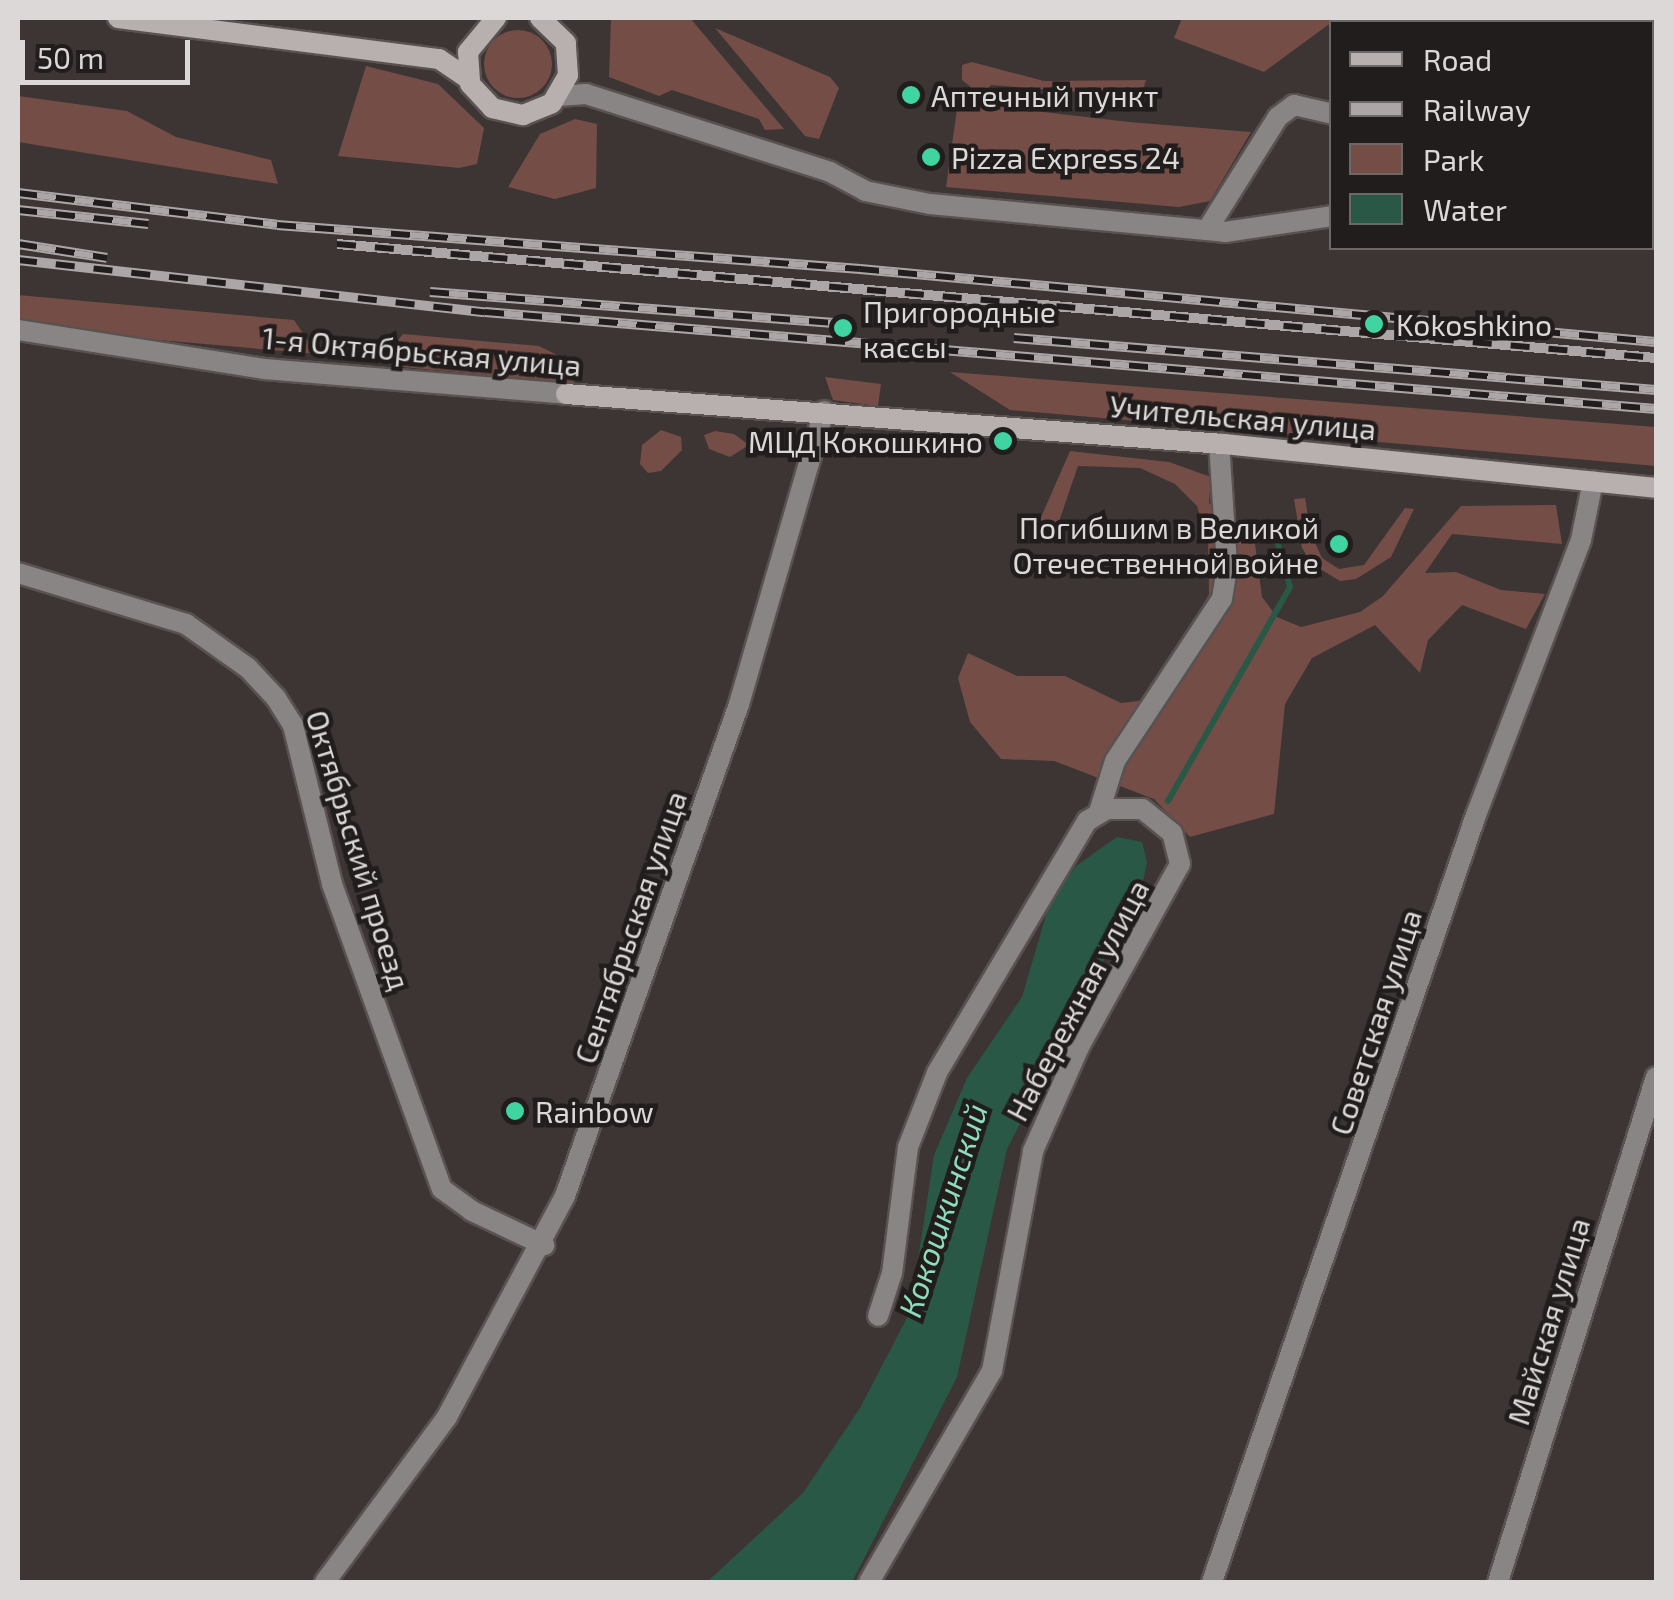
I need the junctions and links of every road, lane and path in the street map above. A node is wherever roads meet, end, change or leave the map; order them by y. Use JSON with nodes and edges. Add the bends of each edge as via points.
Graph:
{"nodes":[{"id":1,"x":118,"y":18,"type":"edge"},
{"id":2,"x":496,"y":18,"type":"edge"},
{"id":3,"x":542,"y":18,"type":"edge"},
{"id":4,"x":471,"y":43,"type":"junction"},
{"id":5,"x":439,"y":59,"type":"junction"},
{"id":6,"x":569,"y":70,"type":"junction"},
{"id":7,"x":469,"y":79,"type":"junction"},
{"id":8,"x":586,"y":94,"type":"junction"},
{"id":9,"x":558,"y":96,"type":"junction"},
{"id":10,"x":1329,"y":113,"type":"edge"},
{"id":11,"x":1329,"y":217,"type":"edge"},
{"id":12,"x":1207,"y":230,"type":"junction"},
{"id":13,"x":18,"y":330,"type":"edge"},
{"id":14,"x":824,"y":410,"type":"junction"},
{"id":15,"x":1219,"y":443,"type":"junction"},
{"id":16,"x":1593,"y":481,"type":"junction"},
{"id":17,"x":1656,"y":488,"type":"edge"},
{"id":18,"x":18,"y":573,"type":"edge"},
{"id":19,"x":1109,"y":810,"type":"junction"},
{"id":20,"x":1656,"y":1078,"type":"edge"},
{"id":21,"x":544,"y":1244,"type":"junction"},
{"id":22,"x":878,"y":1316,"type":"dead end"},
{"id":23,"x":325,"y":1582,"type":"edge"},
{"id":24,"x":869,"y":1582,"type":"edge"},
{"id":25,"x":1212,"y":1582,"type":"edge"},
{"id":26,"x":1498,"y":1582,"type":"edge"}],
"edges":[{"from":1,"to":5,"type":"street"},
{"from":2,"to":4,"type":"street"},
{"from":3,"to":6,"type":"street","via":[[566,43]]},
{"from":4,"to":5,"type":"street"},
{"from":4,"to":7,"type":"street"},
{"from":5,"to":7,"type":"street"},
{"from":6,"to":8,"type":"street"},
{"from":6,"to":9,"type":"street"},
{"from":7,"to":9,"type":"street","via":[[479,98],[506,114],[539,111]]},
{"from":8,"to":9,"type":"street"},
{"from":8,"to":12,"type":"street","via":[[830,172],[884,197]]},
{"from":10,"to":12,"type":"street","via":[[1294,105],[1278,118]]},
{"from":11,"to":12,"type":"street","via":[[1259,232]]},
{"from":13,"to":14,"type":"street","name":"1-я Октябрьская улица","via":[[265,369]]},
{"from":14,"to":15,"type":"street","name":"Учительская улица"},
{"from":14,"to":21,"type":"street","name":"Сентябрьская улица","via":[[739,704]]},
{"from":15,"to":16,"type":"street","name":"Учительская улица"},
{"from":15,"to":19,"type":"street","via":[[1227,566],[1222,599],[1115,762]]},
{"from":16,"to":17,"type":"street","name":"Учительская улица"},
{"from":16,"to":25,"type":"street","name":"Советская улица","via":[[1581,540],[1482,798]]},
{"from":18,"to":21,"type":"street","name":"Октябрьский проезд","via":[[168,616],[248,668],[276,698],[294,725],[332,884],[442,1188]]},
{"from":19,"to":22,"type":"street","via":[[1088,822],[932,1084],[904,1162],[892,1273]]},
{"from":19,"to":24,"type":"street","name":"Набережная улица","via":[[1142,809],[1162,822],[1180,864],[1041,1128],[1024,1177],[992,1371]]},
{"from":20,"to":26,"type":"street","name":"Майская улица"},
{"from":21,"to":23,"type":"street","name":"Сентябрьская улица","via":[[448,1418]]}]}
